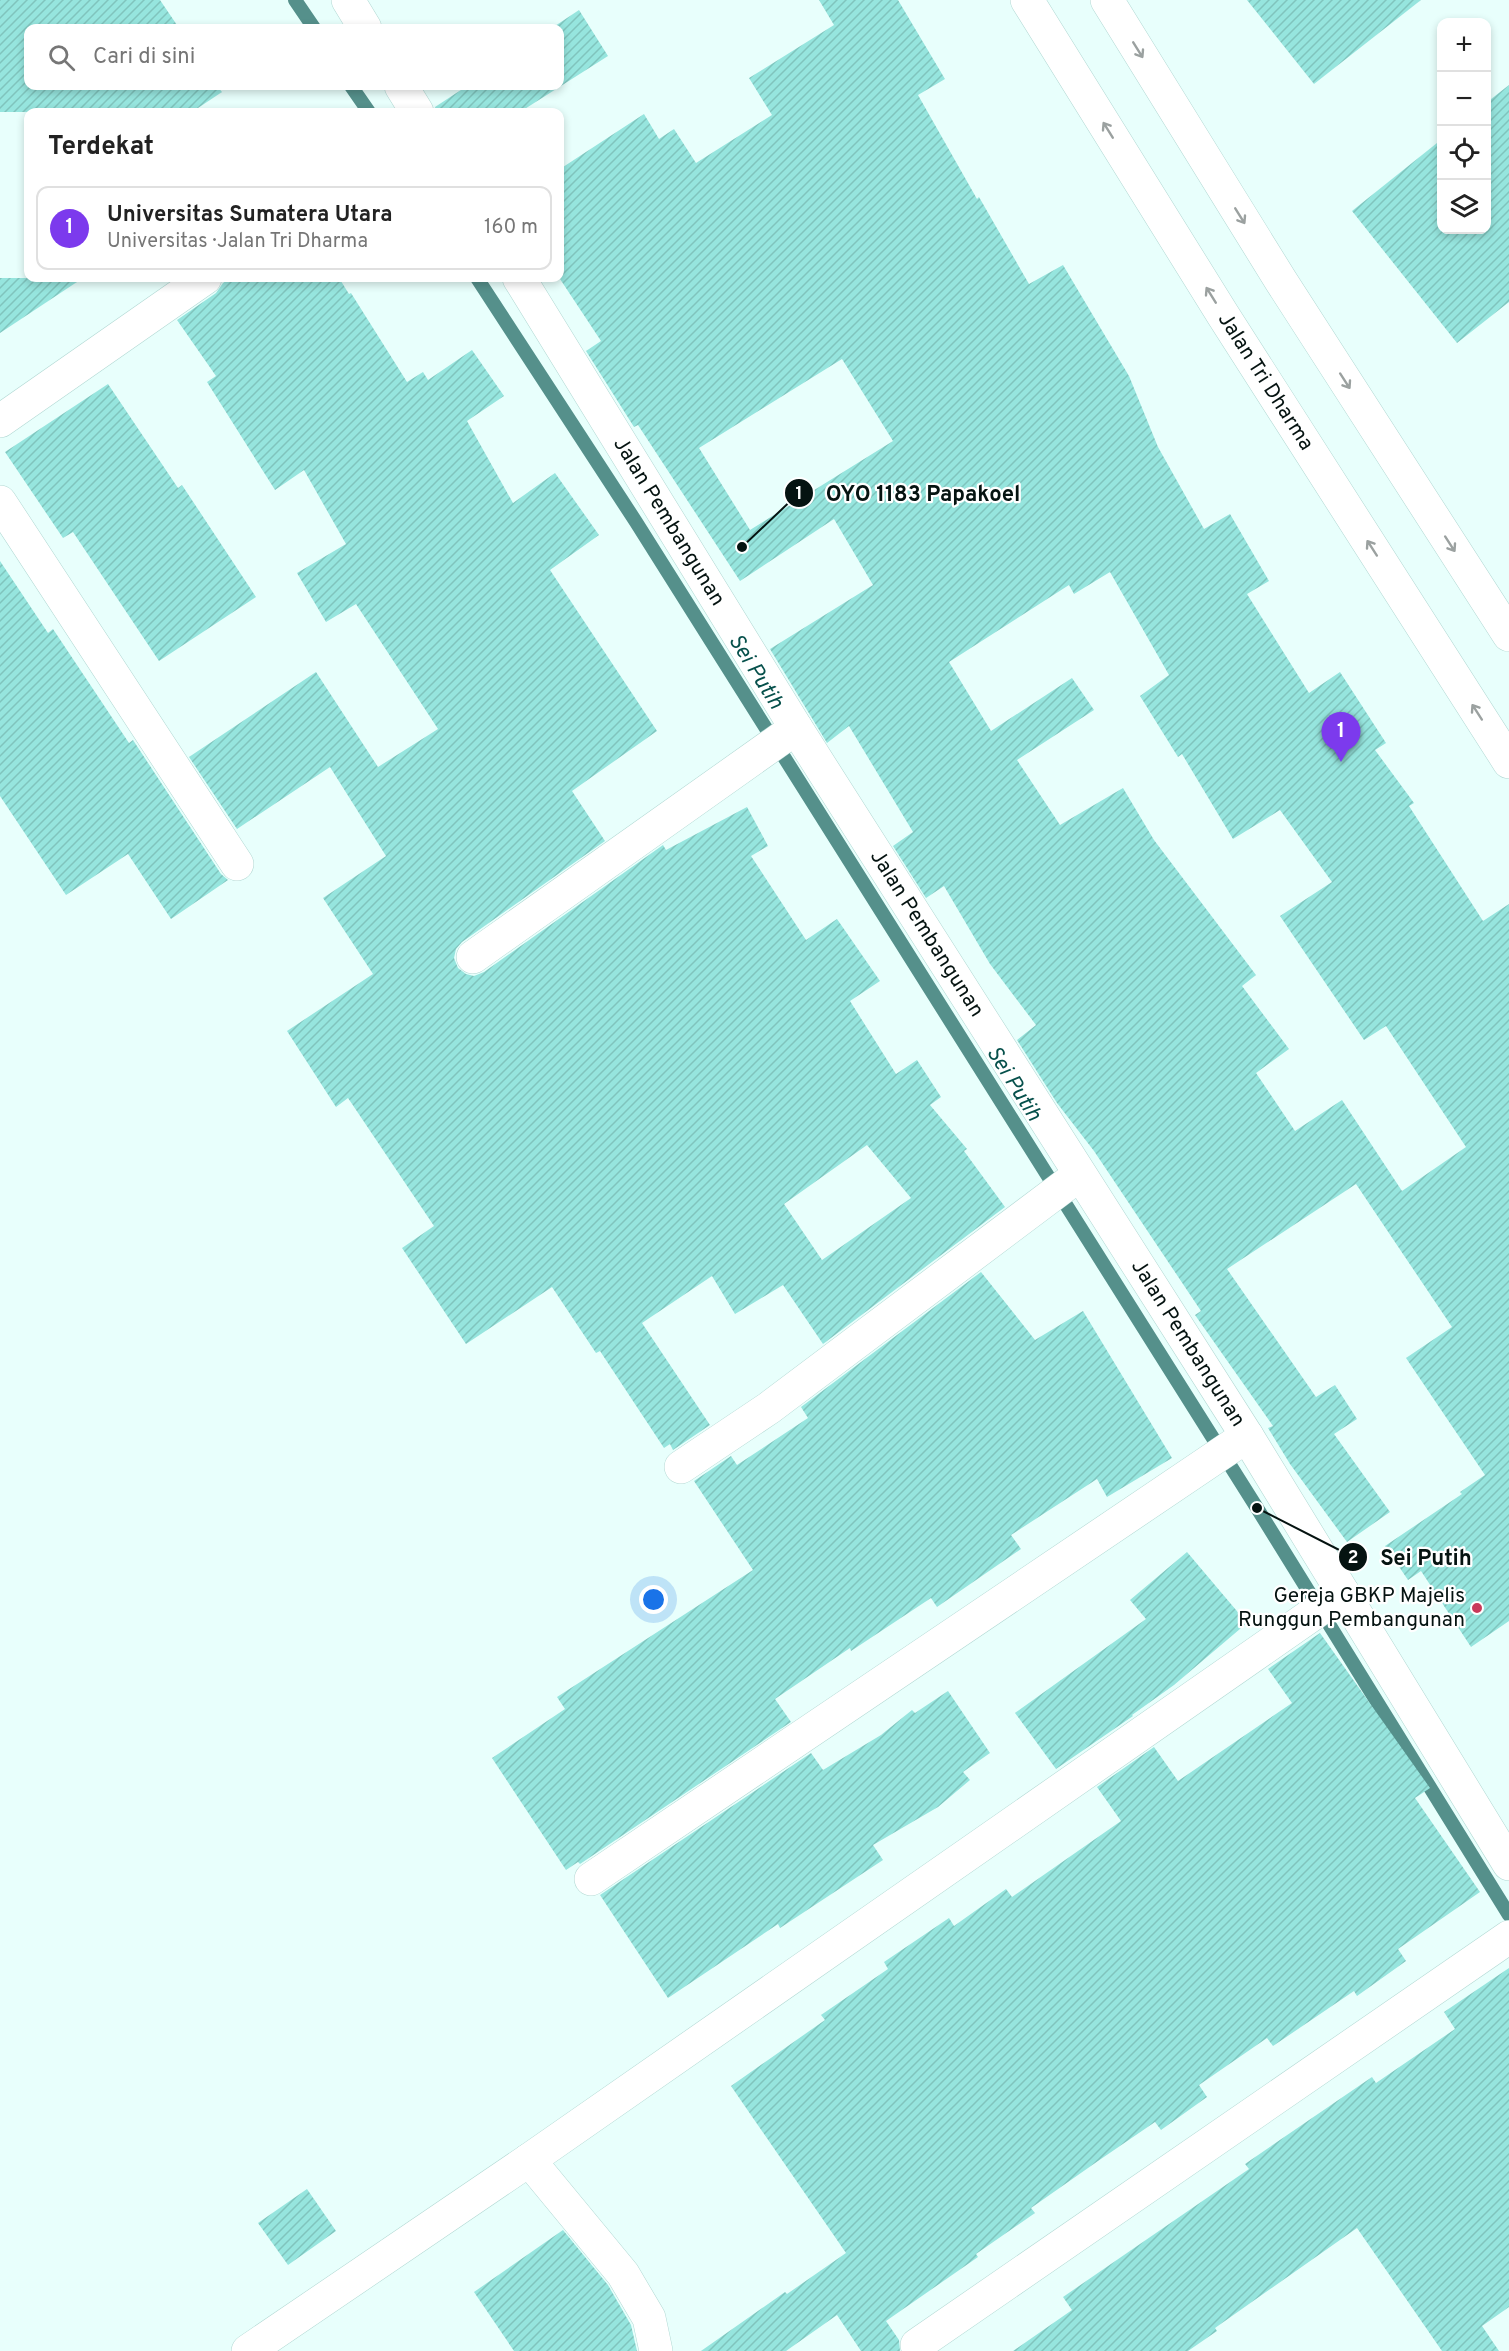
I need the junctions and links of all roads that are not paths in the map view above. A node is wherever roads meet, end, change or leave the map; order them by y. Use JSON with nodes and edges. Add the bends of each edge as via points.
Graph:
{"nodes":[{"id":1,"x":348,"y":0,"type":"edge"},
{"id":2,"x":1027,"y":0,"type":"edge"},
{"id":3,"x":1107,"y":0,"type":"edge"},
{"id":4,"x":363,"y":24,"type":"edge"},
{"id":5,"x":403,"y":90,"type":"edge"},
{"id":6,"x":414,"y":108,"type":"edge"},
{"id":7,"x":199,"y":282,"type":"edge"},
{"id":8,"x":521,"y":282,"type":"edge"},
{"id":9,"x":0,"y":421,"type":"edge"},
{"id":10,"x":0,"y":502,"type":"edge"},
{"id":11,"x":1509,"y":635,"type":"edge"},
{"id":12,"x":784,"y":737,"type":"junction"},
{"id":13,"x":1509,"y":762,"type":"edge"},
{"id":14,"x":237,"y":864,"type":"dead end"},
{"id":15,"x":473,"y":957,"type":"dead end"},
{"id":16,"x":1068,"y":1184,"type":"junction"},
{"id":17,"x":1233,"y":1445,"type":"junction"},
{"id":18,"x":681,"y":1467,"type":"dead end"},
{"id":19,"x":1336,"y":1597,"type":"junction"},
{"id":20,"x":1509,"y":1864,"type":"edge"},
{"id":21,"x":591,"y":1879,"type":"dead end"},
{"id":22,"x":1509,"y":1937,"type":"edge"},
{"id":23,"x":529,"y":2160,"type":"junction"},
{"id":24,"x":916,"y":2345,"type":"dead end"},
{"id":25,"x":248,"y":2351,"type":"edge"},
{"id":26,"x":656,"y":2351,"type":"edge"}],
"edges":[{"from":1,"to":4,"type":"street"},
{"from":13,"to":2,"type":"street","name":"Jalan Tri Dharma","one_way":true,"via":[[1229,325]]},
{"from":3,"to":11,"type":"street","one_way":true,"via":[[1281,281]]},
{"from":5,"to":6,"type":"street"},
{"from":7,"to":9,"type":"street"},
{"from":8,"to":12,"type":"street","name":"Jalan Pembangunan"},
{"from":10,"to":14,"type":"street"},
{"from":12,"to":15,"type":"street"},
{"from":12,"to":16,"type":"street","name":"Jalan Pembangunan"},
{"from":16,"to":17,"type":"street","name":"Jalan Pembangunan"},
{"from":16,"to":18,"type":"street","via":[[769,1408]]},
{"from":17,"to":19,"type":"street","name":"Jalan Pembangunan"},
{"from":17,"to":21,"type":"street"},
{"from":19,"to":20,"type":"street","name":"Jalan Pembangunan"},
{"from":19,"to":23,"type":"street"},
{"from":22,"to":24,"type":"street"},
{"from":23,"to":25,"type":"street"},
{"from":23,"to":26,"type":"street","via":[[623,2274],[649,2318]]}]}
